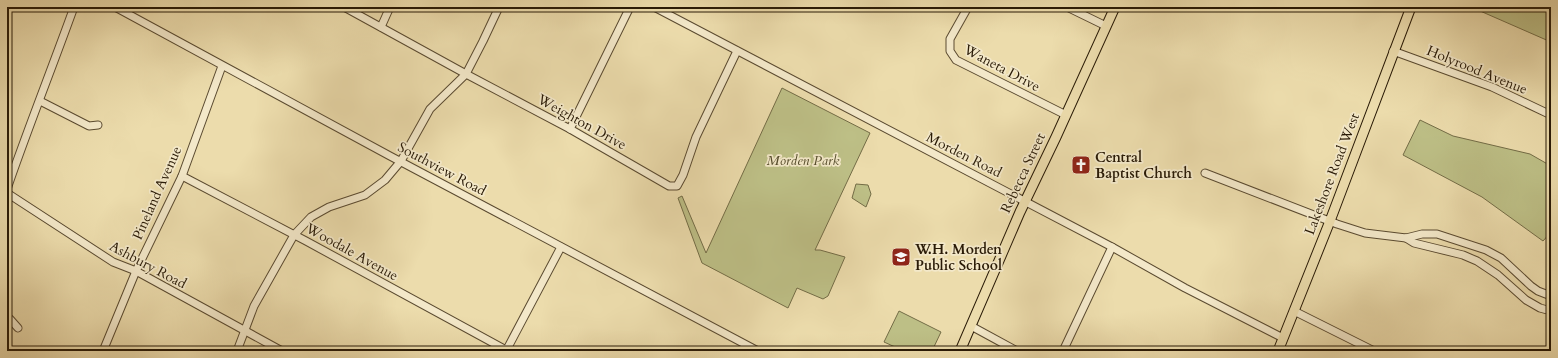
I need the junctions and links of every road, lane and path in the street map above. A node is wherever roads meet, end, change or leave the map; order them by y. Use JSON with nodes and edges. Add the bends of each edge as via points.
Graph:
{"nodes":[{"id":1,"x":74,"y":7,"type":"edge"},
{"id":2,"x":115,"y":7,"type":"edge"},
{"id":3,"x":344,"y":7,"type":"edge"},
{"id":4,"x":390,"y":7,"type":"edge"},
{"id":5,"x":499,"y":7,"type":"edge"},
{"id":6,"x":630,"y":7,"type":"edge"},
{"id":7,"x":654,"y":7,"type":"edge"},
{"id":8,"x":968,"y":7,"type":"edge"},
{"id":9,"x":1068,"y":7,"type":"edge"},
{"id":10,"x":1115,"y":7,"type":"edge"},
{"id":11,"x":1411,"y":7,"type":"edge"},
{"id":12,"x":1106,"y":26,"type":"junction"},
{"id":13,"x":381,"y":27,"type":"junction"},
{"id":14,"x":737,"y":51,"type":"junction"},
{"id":15,"x":1393,"y":51,"type":"junction"},
{"id":16,"x":222,"y":66,"type":"junction"},
{"id":17,"x":466,"y":74,"type":"junction"},
{"id":18,"x":40,"y":102,"type":"junction"},
{"id":19,"x":1551,"y":115,"type":"edge"},
{"id":20,"x":1066,"y":116,"type":"junction"},
{"id":21,"x":98,"y":126,"type":"dead end"},
{"id":22,"x":570,"y":129,"type":"junction"},
{"id":23,"x":400,"y":161,"type":"junction"},
{"id":24,"x":1205,"y":173,"type":"dead end"},
{"id":25,"x":182,"y":176,"type":"junction"},
{"id":26,"x":7,"y":189,"type":"edge"},
{"id":27,"x":7,"y":193,"type":"edge"},
{"id":28,"x":1025,"y":202,"type":"junction"},
{"id":29,"x":1330,"y":221,"type":"junction"},
{"id":30,"x":294,"y":235,"type":"junction"},
{"id":31,"x":1406,"y":238,"type":"junction"},
{"id":32,"x":1467,"y":243,"type":"junction"},
{"id":33,"x":561,"y":247,"type":"junction"},
{"id":34,"x":1112,"y":247,"type":"junction"},
{"id":35,"x":1463,"y":255,"type":"junction"},
{"id":36,"x":136,"y":271,"type":"junction"},
{"id":37,"x":1517,"y":274,"type":"junction"},
{"id":38,"x":1508,"y":283,"type":"junction"},
{"id":39,"x":1551,"y":296,"type":"edge"},
{"id":40,"x":1294,"y":311,"type":"junction"},
{"id":41,"x":1551,"y":311,"type":"edge"},
{"id":42,"x":7,"y":318,"type":"edge"},
{"id":43,"x":971,"y":326,"type":"junction"},
{"id":44,"x":18,"y":328,"type":"dead end"},
{"id":45,"x":245,"y":330,"type":"junction"},
{"id":46,"x":1283,"y":338,"type":"junction"},
{"id":47,"x":103,"y":351,"type":"edge"},
{"id":48,"x":237,"y":351,"type":"edge"},
{"id":49,"x":282,"y":351,"type":"edge"},
{"id":50,"x":507,"y":351,"type":"edge"},
{"id":51,"x":758,"y":351,"type":"edge"},
{"id":52,"x":960,"y":351,"type":"edge"},
{"id":53,"x":1017,"y":351,"type":"edge"},
{"id":54,"x":1063,"y":351,"type":"edge"},
{"id":55,"x":1278,"y":351,"type":"edge"},
{"id":56,"x":1374,"y":351,"type":"edge"}],
"edges":[{"from":1,"to":18,"type":"street"},
{"from":2,"to":16,"type":"street","name":"Southview Road"},
{"from":3,"to":13,"type":"street","name":"Weighton Drive"},
{"from":4,"to":13,"type":"street"},
{"from":5,"to":17,"type":"street"},
{"from":6,"to":22,"type":"street"},
{"from":7,"to":14,"type":"street","name":"Morden Road"},
{"from":8,"to":20,"type":"street","name":"Waneta Drive","via":[[950,39],[950,51],[956,60]]},
{"from":9,"to":12,"type":"street"},
{"from":10,"to":12,"type":"main road","name":"Rebecca Street"},
{"from":11,"to":15,"type":"main road","name":"Lakeshore Road West"},
{"from":12,"to":20,"type":"main road","name":"Rebecca Street"},
{"from":13,"to":17,"type":"street","name":"Weighton Drive"},
{"from":14,"to":22,"type":"street","name":"Weighton Drive","via":[[696,137],[677,186],[668,186]]},
{"from":14,"to":28,"type":"street","name":"Morden Road"},
{"from":15,"to":19,"type":"street","name":"Holyrood Avenue","via":[[1492,87]]},
{"from":15,"to":29,"type":"main road","name":"Lakeshore Road West"},
{"from":16,"to":23,"type":"street","name":"Southview Road"},
{"from":16,"to":25,"type":"street","name":"Pineland Avenue"},
{"from":17,"to":22,"type":"street","name":"Weighton Drive"},
{"from":17,"to":23,"type":"street","via":[[430,109]]},
{"from":18,"to":21,"type":"street","via":[[89,126]]},
{"from":18,"to":26,"type":"street"},
{"from":20,"to":28,"type":"main road","name":"Rebecca Street"},
{"from":23,"to":30,"type":"street","via":[[385,180],[365,195],[329,207],[311,217]]},
{"from":23,"to":33,"type":"street","name":"Southview Road"},
{"from":24,"to":29,"type":"street"},
{"from":25,"to":30,"type":"street","name":"Woodale Avenue"},
{"from":25,"to":36,"type":"street","name":"Pineland Avenue"},
{"from":27,"to":36,"type":"street","name":"Ashbury Road","via":[[113,262]]},
{"from":28,"to":34,"type":"street","name":"Morden Road"},
{"from":28,"to":43,"type":"main road","name":"Rebecca Street"},
{"from":29,"to":31,"type":"street","via":[[1365,233]]},
{"from":29,"to":40,"type":"main road","name":"Lakeshore Road West"},
{"from":30,"to":45,"type":"street","via":[[254,306]]},
{"from":30,"to":50,"type":"street","name":"Woodale Avenue"},
{"from":31,"to":32,"type":"street","via":[[1437,234]]},
{"from":31,"to":35,"type":"street","via":[[1414,244]]},
{"from":32,"to":35,"type":"street"},
{"from":32,"to":37,"type":"street","via":[[1501,258]]},
{"from":33,"to":50,"type":"street"},
{"from":33,"to":51,"type":"street","name":"Southview Road"},
{"from":34,"to":46,"type":"street","name":"Morden Road"},
{"from":34,"to":54,"type":"street"},
{"from":35,"to":38,"type":"street","via":[[1489,268]]},
{"from":36,"to":45,"type":"street","name":"Ashbury Road"},
{"from":36,"to":47,"type":"street","name":"Pineland Avenue"},
{"from":37,"to":38,"type":"street"},
{"from":37,"to":39,"type":"street","via":[[1538,291]]},
{"from":38,"to":41,"type":"street","via":[[1526,300]]},
{"from":40,"to":46,"type":"main road","name":"Lakeshore Road West"},
{"from":40,"to":56,"type":"street"},
{"from":42,"to":44,"type":"street"},
{"from":43,"to":52,"type":"main road","name":"Rebecca Street"},
{"from":43,"to":53,"type":"street"},
{"from":45,"to":48,"type":"street"},
{"from":45,"to":49,"type":"street","name":"Ashbury Road"},
{"from":46,"to":55,"type":"main road","name":"Lakeshore Road West"}]}
